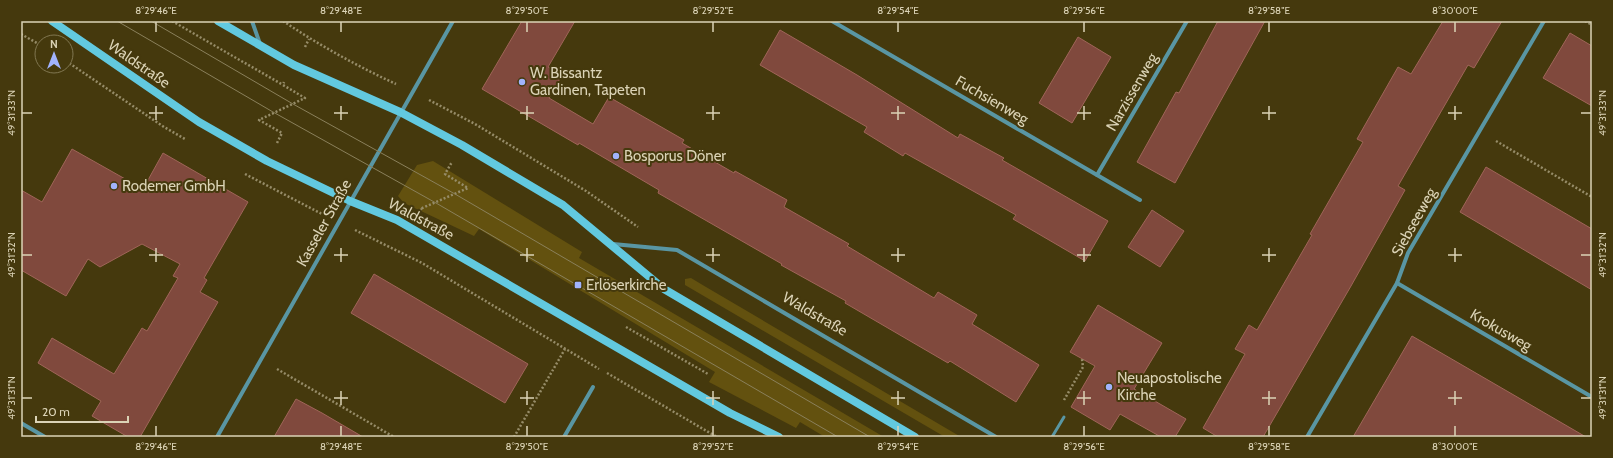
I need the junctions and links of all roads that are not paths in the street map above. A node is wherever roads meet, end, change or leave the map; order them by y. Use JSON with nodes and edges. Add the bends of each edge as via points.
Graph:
{"nodes":[{"id":1,"x":52,"y":21,"type":"edge"},
{"id":2,"x":218,"y":21,"type":"edge"},
{"id":3,"x":252,"y":21,"type":"edge"},
{"id":4,"x":453,"y":21,"type":"edge"},
{"id":5,"x":1187,"y":21,"type":"edge"},
{"id":6,"x":1544,"y":21,"type":"edge"},
{"id":7,"x":834,"y":22,"type":"edge"},
{"id":8,"x":261,"y":46,"type":"junction"},
{"id":9,"x":400,"y":112,"type":"junction"},
{"id":10,"x":1097,"y":175,"type":"junction"},
{"id":11,"x":350,"y":200,"type":"junction"},
{"id":12,"x":1140,"y":200,"type":"dead end"},
{"id":13,"x":610,"y":244,"type":"junction"},
{"id":14,"x":1397,"y":283,"type":"junction"},
{"id":15,"x":593,"y":387,"type":"dead end"},
{"id":16,"x":1592,"y":397,"type":"edge"},
{"id":17,"x":1064,"y":417,"type":"road end"},
{"id":18,"x":21,"y":423,"type":"edge"},
{"id":19,"x":45,"y":437,"type":"edge"},
{"id":20,"x":217,"y":437,"type":"edge"},
{"id":21,"x":564,"y":437,"type":"edge"},
{"id":22,"x":779,"y":437,"type":"edge"},
{"id":23,"x":915,"y":437,"type":"edge"},
{"id":24,"x":996,"y":437,"type":"edge"},
{"id":25,"x":1052,"y":437,"type":"edge"},
{"id":26,"x":1308,"y":437,"type":"edge"}],
"edges":[{"from":1,"to":11,"type":"main road","name":"Waldstraße","via":[[199,122],[267,161]]},
{"from":2,"to":8,"type":"main road"},
{"from":3,"to":8,"type":"street"},
{"from":4,"to":9,"type":"street","name":"Kasseler Straße"},
{"from":5,"to":10,"type":"street","name":"Narzissenweg"},
{"from":6,"to":14,"type":"street","name":"Siebseeweg","via":[[1408,253]]},
{"from":7,"to":10,"type":"street","name":"Fuchsienweg"},
{"from":8,"to":9,"type":"main road","via":[[294,65]]},
{"from":9,"to":11,"type":"street","name":"Kasseler Straße"},
{"from":9,"to":13,"type":"main road","via":[[462,145],[563,205]]},
{"from":10,"to":12,"type":"street","name":"Fuchsienweg"},
{"from":11,"to":20,"type":"street","name":"Kasseler Straße"},
{"from":11,"to":22,"type":"main road","name":"Waldstraße","via":[[397,220],[730,413]]},
{"from":13,"to":23,"type":"main road","via":[[664,289]]},
{"from":13,"to":24,"type":"street","name":"Waldstraße","via":[[677,250]]},
{"from":14,"to":16,"type":"street","name":"Krokusweg"},
{"from":14,"to":26,"type":"street","name":"Siebseeweg"},
{"from":15,"to":21,"type":"street"},
{"from":17,"to":25,"type":"lane"},
{"from":18,"to":19,"type":"street"}]}
